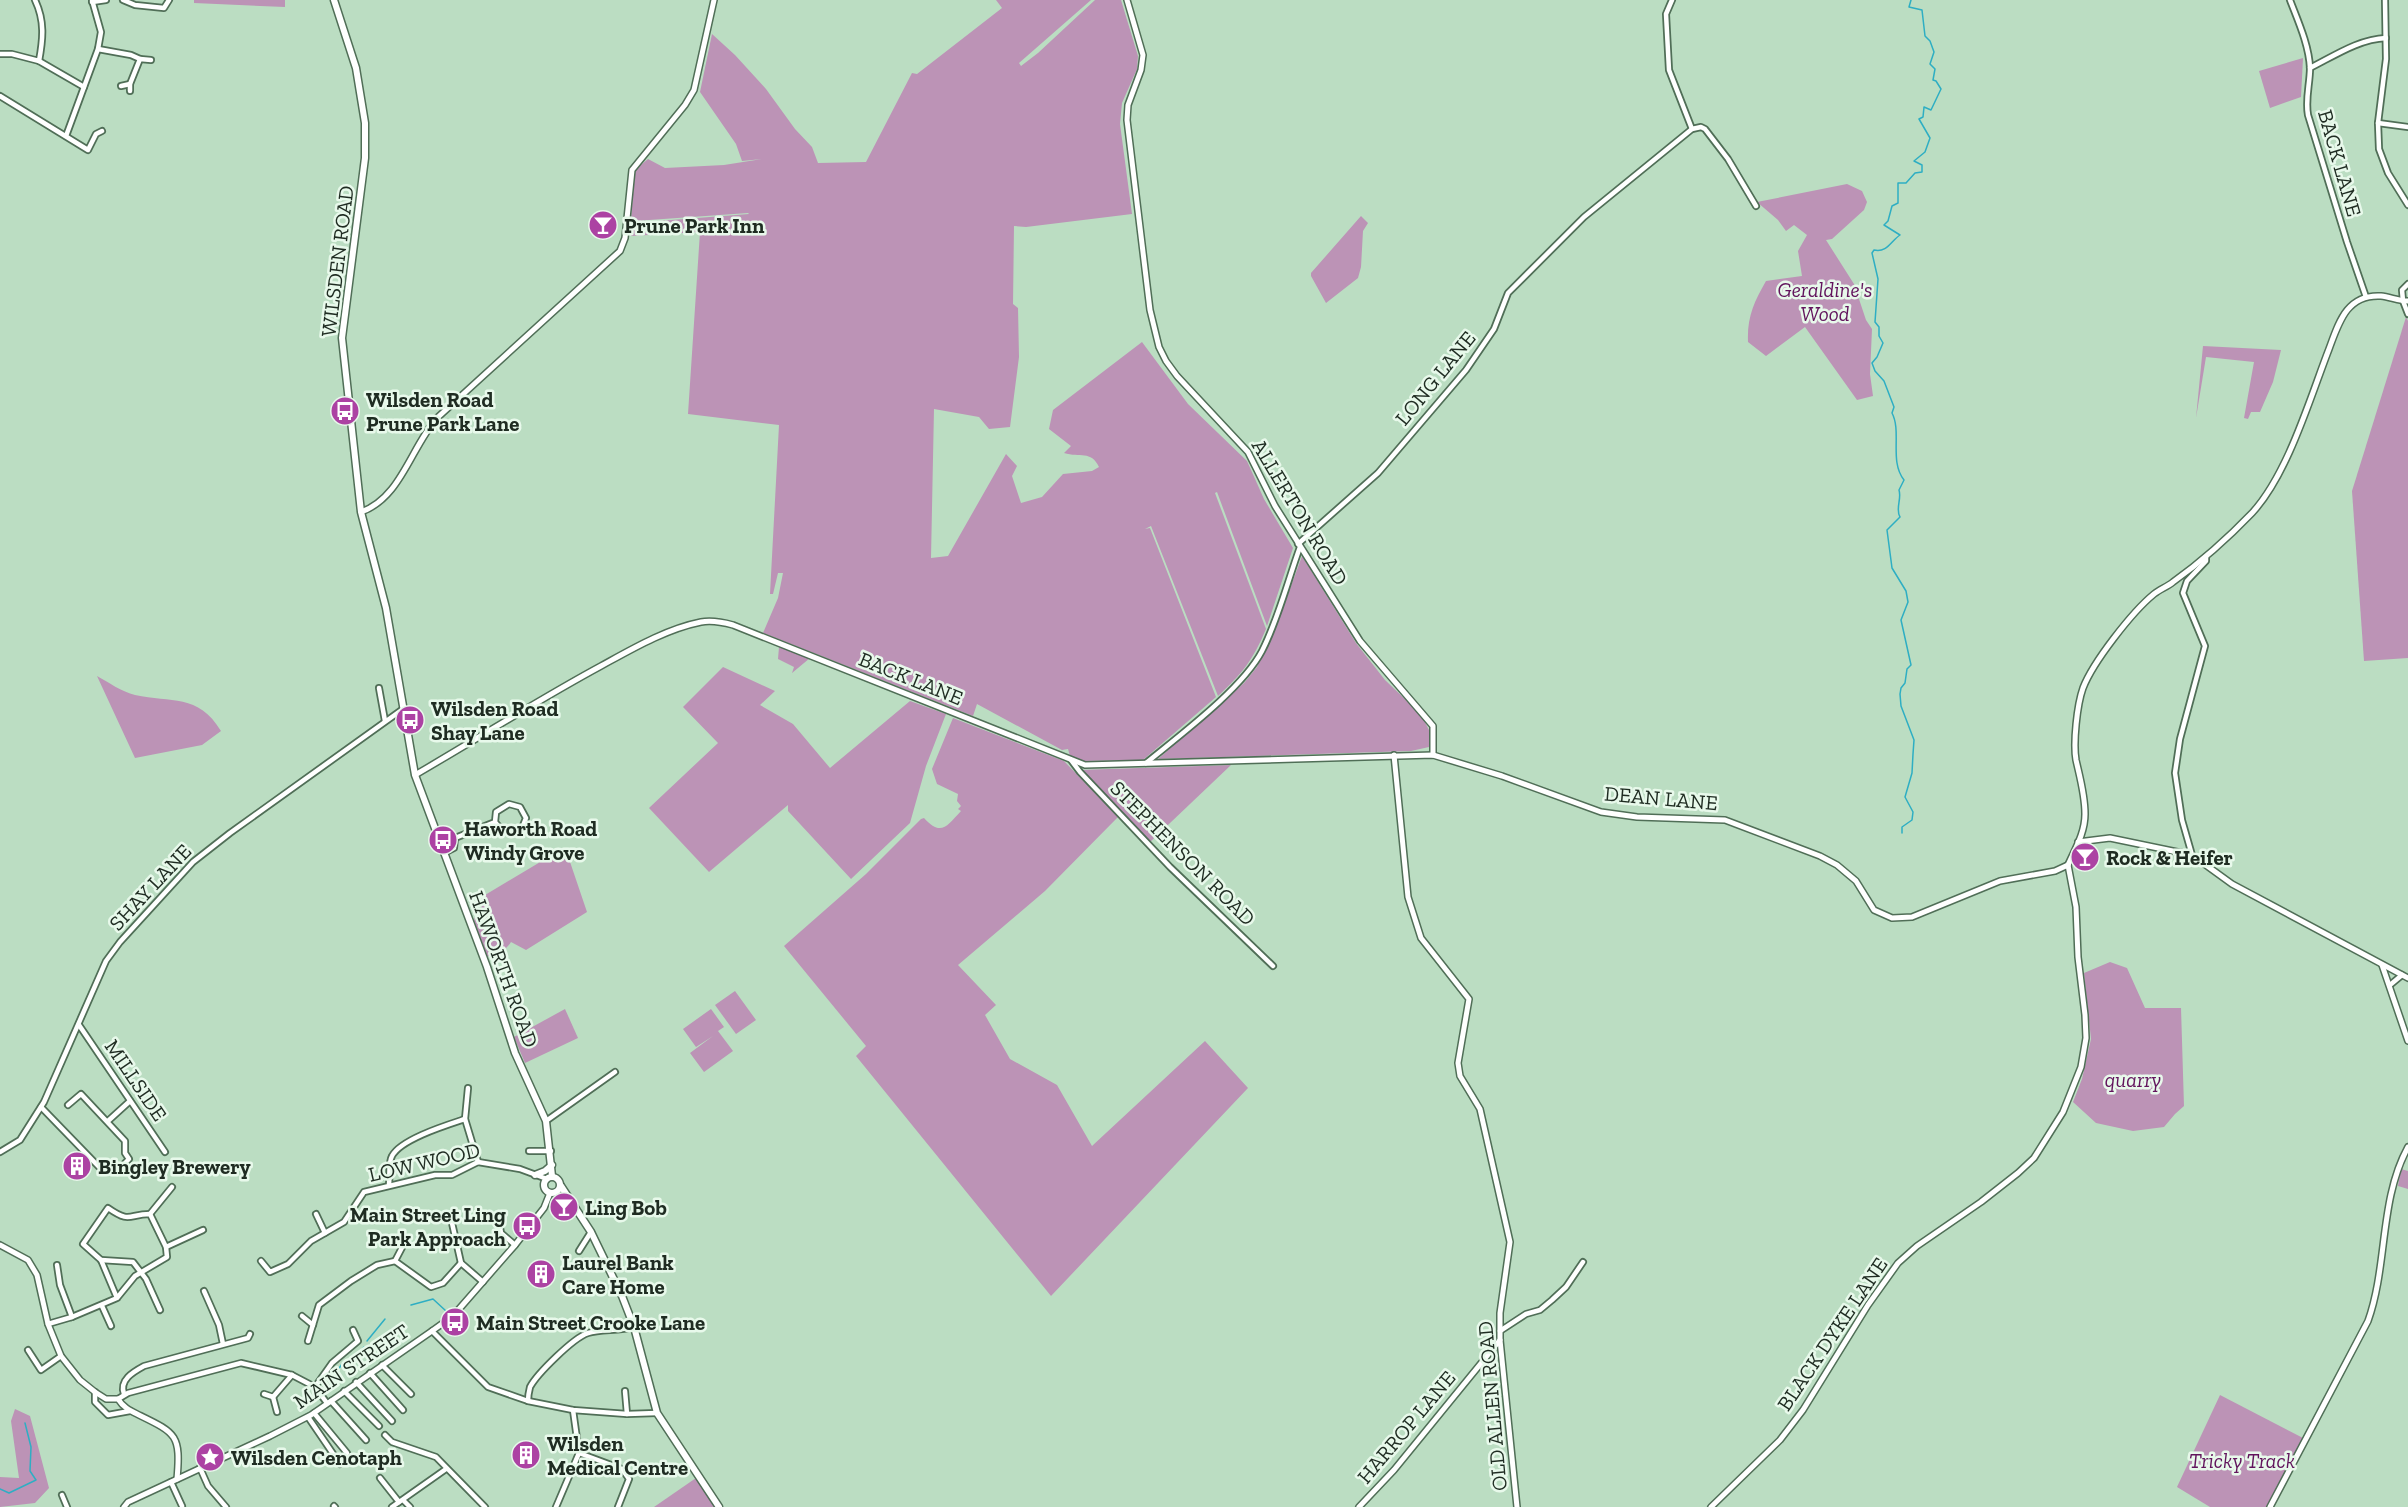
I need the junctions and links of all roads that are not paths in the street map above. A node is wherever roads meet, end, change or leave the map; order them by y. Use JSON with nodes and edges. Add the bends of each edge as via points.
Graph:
{"nodes":[{"id":1,"x":35,"y":0,"type":"edge"},
{"id":2,"x":106,"y":0,"type":"edge"},
{"id":3,"x":123,"y":0,"type":"edge"},
{"id":4,"x":169,"y":0,"type":"edge"},
{"id":5,"x":334,"y":0,"type":"edge"},
{"id":6,"x":714,"y":0,"type":"edge"},
{"id":7,"x":1127,"y":0,"type":"edge"},
{"id":8,"x":1672,"y":0,"type":"edge"},
{"id":9,"x":2290,"y":0,"type":"edge"},
{"id":10,"x":2385,"y":0,"type":"edge"},
{"id":11,"x":92,"y":1,"type":"edge"},
{"id":12,"x":164,"y":9,"type":"junction"},
{"id":13,"x":167,"y":14,"type":"dead end"},
{"id":14,"x":2386,"y":38,"type":"junction"},
{"id":15,"x":98,"y":49,"type":"junction"},
{"id":16,"x":0,"y":54,"type":"edge"},
{"id":17,"x":140,"y":59,"type":"junction"},
{"id":18,"x":150,"y":60,"type":"dead end"},
{"id":19,"x":39,"y":61,"type":"junction"},
{"id":20,"x":2310,"y":68,"type":"junction"},
{"id":21,"x":130,"y":84,"type":"junction"},
{"id":22,"x":121,"y":86,"type":"dead end"},
{"id":23,"x":84,"y":87,"type":"junction"},
{"id":24,"x":130,"y":91,"type":"dead end"},
{"id":25,"x":0,"y":96,"type":"edge"},
{"id":26,"x":2379,"y":123,"type":"junction"},
{"id":27,"x":2408,"y":127,"type":"edge"},
{"id":28,"x":1692,"y":129,"type":"junction"},
{"id":29,"x":102,"y":131,"type":"dead end"},
{"id":30,"x":66,"y":136,"type":"junction"},
{"id":31,"x":2408,"y":205,"type":"edge"},
{"id":32,"x":1755,"y":206,"type":"dead end"},
{"id":33,"x":2408,"y":284,"type":"edge"},
{"id":34,"x":2366,"y":297,"type":"junction"},
{"id":35,"x":2405,"y":301,"type":"edge"},
{"id":36,"x":2408,"y":314,"type":"edge"},
{"id":37,"x":362,"y":512,"type":"junction"},
{"id":38,"x":1299,"y":545,"type":"junction"},
{"id":39,"x":2206,"y":557,"type":"junction"},
{"id":40,"x":379,"y":688,"type":"dead end"},
{"id":41,"x":403,"y":709,"type":"junction"},
{"id":42,"x":385,"y":721,"type":"junction"},
{"id":43,"x":1394,"y":755,"type":"junction"},
{"id":44,"x":1433,"y":755,"type":"junction"},
{"id":45,"x":1071,"y":760,"type":"junction"},
{"id":46,"x":1146,"y":763,"type":"junction"},
{"id":47,"x":415,"y":775,"type":"junction"},
{"id":48,"x":495,"y":822,"type":"junction"},
{"id":49,"x":436,"y":834,"type":"junction"},
{"id":50,"x":455,"y":838,"type":"junction"},
{"id":51,"x":2078,"y":842,"type":"junction"},
{"id":52,"x":444,"y":853,"type":"junction"},
{"id":53,"x":2192,"y":855,"type":"junction"},
{"id":54,"x":2068,"y":866,"type":"junction"},
{"id":55,"x":2382,"y":965,"type":"junction"},
{"id":56,"x":1274,"y":966,"type":"dead end"},
{"id":57,"x":2405,"y":977,"type":"edge"},
{"id":58,"x":2390,"y":985,"type":"junction"},
{"id":59,"x":79,"y":1026,"type":"junction"},
{"id":60,"x":2408,"y":1041,"type":"edge"},
{"id":61,"x":615,"y":1072,"type":"dead end"},
{"id":62,"x":468,"y":1088,"type":"dead end"},
{"id":63,"x":97,"y":1099,"type":"dead end"},
{"id":64,"x":130,"y":1101,"type":"junction"},
{"id":65,"x":92,"y":1104,"type":"junction"},
{"id":66,"x":68,"y":1105,"type":"dead end"},
{"id":67,"x":42,"y":1107,"type":"junction"},
{"id":68,"x":465,"y":1119,"type":"junction"},
{"id":69,"x":108,"y":1121,"type":"junction"},
{"id":70,"x":546,"y":1121,"type":"junction"},
{"id":71,"x":2408,"y":1147,"type":"edge"},
{"id":72,"x":529,"y":1151,"type":"dead end"},
{"id":73,"x":551,"y":1151,"type":"junction"},
{"id":74,"x":0,"y":1152,"type":"edge"},
{"id":75,"x":165,"y":1152,"type":"dead end"},
{"id":76,"x":478,"y":1162,"type":"junction"},
{"id":77,"x":124,"y":1164,"type":"dead end"},
{"id":78,"x":552,"y":1165,"type":"junction"},
{"id":79,"x":102,"y":1170,"type":"dead end"},
{"id":80,"x":535,"y":1175,"type":"junction"},
{"id":81,"x":549,"y":1177,"type":"junction"},
{"id":82,"x":389,"y":1184,"type":"junction"},
{"id":83,"x":561,"y":1186,"type":"junction"},
{"id":84,"x":172,"y":1187,"type":"dead end"},
{"id":85,"x":550,"y":1193,"type":"junction"},
{"id":86,"x":150,"y":1214,"type":"junction"},
{"id":87,"x":316,"y":1214,"type":"dead end"},
{"id":88,"x":498,"y":1216,"type":"dead end"},
{"id":89,"x":452,"y":1223,"type":"dead end"},
{"id":90,"x":203,"y":1230,"type":"dead end"},
{"id":91,"x":591,"y":1232,"type":"junction"},
{"id":92,"x":325,"y":1233,"type":"junction"},
{"id":93,"x":407,"y":1238,"type":"dead end"},
{"id":94,"x":0,"y":1245,"type":"edge"},
{"id":95,"x":515,"y":1245,"type":"junction"},
{"id":96,"x":166,"y":1247,"type":"junction"},
{"id":97,"x":579,"y":1251,"type":"dead end"},
{"id":98,"x":101,"y":1260,"type":"junction"},
{"id":99,"x":261,"y":1261,"type":"dead end"},
{"id":100,"x":394,"y":1261,"type":"junction"},
{"id":101,"x":1583,"y":1262,"type":"dead end"},
{"id":102,"x":461,"y":1263,"type":"junction"},
{"id":103,"x":57,"y":1265,"type":"dead end"},
{"id":104,"x":141,"y":1271,"type":"junction"},
{"id":105,"x":483,"y":1282,"type":"junction"},
{"id":106,"x":204,"y":1291,"type":"dead end"},
{"id":107,"x":117,"y":1298,"type":"junction"},
{"id":108,"x":102,"y":1306,"type":"junction"},
{"id":109,"x":160,"y":1310,"type":"dead end"},
{"id":110,"x":302,"y":1316,"type":"dead end"},
{"id":111,"x":72,"y":1317,"type":"junction"},
{"id":112,"x":48,"y":1324,"type":"junction"},
{"id":113,"x":313,"y":1324,"type":"junction"},
{"id":114,"x":111,"y":1326,"type":"dead end"},
{"id":115,"x":634,"y":1327,"type":"junction"},
{"id":116,"x":353,"y":1330,"type":"dead end"},
{"id":117,"x":1500,"y":1330,"type":"junction"},
{"id":118,"x":432,"y":1331,"type":"junction"},
{"id":119,"x":250,"y":1334,"type":"dead end"},
{"id":120,"x":1500,"y":1340,"type":"junction"},
{"id":121,"x":308,"y":1341,"type":"dead end"},
{"id":122,"x":223,"y":1344,"type":"junction"},
{"id":123,"x":28,"y":1350,"type":"dead end"},
{"id":124,"x":61,"y":1356,"type":"junction"},
{"id":125,"x":382,"y":1365,"type":"junction"},
{"id":126,"x":370,"y":1373,"type":"junction"},
{"id":127,"x":292,"y":1375,"type":"junction"},
{"id":128,"x":356,"y":1382,"type":"junction"},
{"id":129,"x":315,"y":1387,"type":"junction"},
{"id":130,"x":344,"y":1391,"type":"junction"},
{"id":131,"x":625,"y":1391,"type":"dead end"},
{"id":132,"x":95,"y":1392,"type":"junction"},
{"id":133,"x":264,"y":1394,"type":"dead end"},
{"id":134,"x":411,"y":1394,"type":"dead end"},
{"id":135,"x":124,"y":1395,"type":"junction"},
{"id":136,"x":273,"y":1397,"type":"junction"},
{"id":137,"x":118,"y":1399,"type":"junction"},
{"id":138,"x":528,"y":1401,"type":"junction"},
{"id":139,"x":329,"y":1402,"type":"junction"},
{"id":140,"x":403,"y":1410,"type":"dead end"},
{"id":141,"x":573,"y":1410,"type":"junction"},
{"id":142,"x":130,"y":1411,"type":"junction"},
{"id":143,"x":277,"y":1412,"type":"dead end"},
{"id":144,"x":314,"y":1413,"type":"junction"},
{"id":145,"x":657,"y":1413,"type":"junction"},
{"id":146,"x":627,"y":1414,"type":"junction"},
{"id":147,"x":308,"y":1417,"type":"junction"},
{"id":148,"x":392,"y":1421,"type":"dead end"},
{"id":149,"x":379,"y":1426,"type":"dead end"},
{"id":150,"x":385,"y":1435,"type":"dead end"},
{"id":151,"x":335,"y":1438,"type":"junction"},
{"id":152,"x":366,"y":1440,"type":"dead end"},
{"id":153,"x":327,"y":1445,"type":"junction"},
{"id":154,"x":579,"y":1453,"type":"junction"},
{"id":155,"x":347,"y":1454,"type":"dead end"},
{"id":156,"x":340,"y":1464,"type":"dead end"},
{"id":157,"x":200,"y":1468,"type":"junction"},
{"id":158,"x":446,"y":1469,"type":"junction"},
{"id":159,"x":380,"y":1478,"type":"dead end"},
{"id":160,"x":177,"y":1479,"type":"junction"},
{"id":161,"x":171,"y":1482,"type":"junction"},
{"id":162,"x":62,"y":1495,"type":"dead end"},
{"id":163,"x":401,"y":1501,"type":"junction"},
{"id":164,"x":182,"y":1506,"type":"edge"},
{"id":165,"x":67,"y":1507,"type":"edge"},
{"id":166,"x":124,"y":1507,"type":"edge"},
{"id":167,"x":226,"y":1507,"type":"edge"},
{"id":168,"x":392,"y":1507,"type":"edge"},
{"id":169,"x":410,"y":1507,"type":"edge"},
{"id":170,"x":486,"y":1507,"type":"edge"},
{"id":171,"x":556,"y":1507,"type":"edge"},
{"id":172,"x":618,"y":1507,"type":"edge"},
{"id":173,"x":719,"y":1507,"type":"edge"},
{"id":174,"x":1359,"y":1507,"type":"edge"},
{"id":175,"x":1517,"y":1507,"type":"edge"},
{"id":176,"x":1710,"y":1507,"type":"edge"},
{"id":177,"x":2270,"y":1507,"type":"edge"}],
"edges":[{"from":1,"to":19,"type":"street","via":[[44,36]]},
{"from":2,"to":11,"type":"street"},
{"from":3,"to":12,"type":"street"},
{"from":4,"to":12,"type":"street"},
{"from":5,"to":37,"type":"main road","name":"WILSDEN ROAD","via":[[356,68],[365,123],[365,158],[342,338]]},
{"from":6,"to":37,"type":"street","via":[[694,90],[632,170],[625,238],[620,251],[437,418],[394,486]]},
{"from":7,"to":38,"type":"street","name":"ALLERTON ROAD","via":[[1143,55],[1127,120],[1150,310],[1159,347],[1177,376],[1248,452]]},
{"from":8,"to":28,"type":"street","via":[[1666,14],[1669,70]]},
{"from":9,"to":20,"type":"street","name":"BACK LANE"},
{"from":10,"to":14,"type":"street"},
{"from":11,"to":15,"type":"street","via":[[101,32]]},
{"from":12,"to":13,"type":"street"},
{"from":14,"to":20,"type":"street","via":[[2354,46]]},
{"from":14,"to":26,"type":"street"},
{"from":15,"to":17,"type":"street"},
{"from":15,"to":23,"type":"street"},
{"from":16,"to":19,"type":"street"},
{"from":17,"to":18,"type":"street"},
{"from":17,"to":21,"type":"street"},
{"from":19,"to":23,"type":"street"},
{"from":20,"to":34,"type":"street","name":"BACK LANE","via":[[2308,115]]},
{"from":21,"to":22,"type":"street"},
{"from":21,"to":24,"type":"street"},
{"from":23,"to":30,"type":"street"},
{"from":25,"to":30,"type":"street"},
{"from":26,"to":27,"type":"street"},
{"from":26,"to":31,"type":"street","via":[[2383,161]]},
{"from":28,"to":32,"type":"street","via":[[1705,129]]},
{"from":28,"to":38,"type":"street","name":"LONG LANE","via":[[1584,218],[1508,293],[1494,329],[1466,370],[1378,473]]},
{"from":29,"to":30,"type":"street","via":[[96,134],[88,150]]},
{"from":33,"to":35,"type":"street","via":[[2402,290]]},
{"from":34,"to":35,"type":"street"},
{"from":34,"to":39,"type":"street","via":[[2344,312],[2296,433],[2261,502]]},
{"from":35,"to":36,"type":"street"},
{"from":37,"to":41,"type":"main road","name":"WILSDEN ROAD","via":[[386,608]]},
{"from":38,"to":44,"type":"street","name":"ALLERTON ROAD","via":[[1360,641],[1433,726]]},
{"from":38,"to":46,"type":"street","via":[[1262,650],[1252,667]]},
{"from":39,"to":51,"type":"street","via":[[2154,594],[2121,632],[2082,691],[2076,759],[2085,815]]},
{"from":39,"to":53,"type":"street","via":[[2182,593],[2205,646],[2175,773]]},
{"from":40,"to":42,"type":"street"},
{"from":41,"to":42,"type":"street","name":"SHAY LANE"},
{"from":41,"to":47,"type":"main road","name":"WILSDEN ROAD"},
{"from":42,"to":59,"type":"street","name":"SHAY LANE","via":[[193,862],[106,961]]},
{"from":43,"to":44,"type":"street","name":"BACK LANE"},
{"from":43,"to":46,"type":"street","name":"BACK LANE"},
{"from":43,"to":117,"type":"street","name":"OLD ALLEN ROAD","via":[[1408,897],[1421,938],[1468,999],[1458,1063],[1460,1076],[1480,1109],[1510,1242]]},
{"from":44,"to":54,"type":"street","name":"DEAN LANE","via":[[1601,812],[1725,820],[1743,826],[1837,865],[1856,881],[1874,910],[1902,919],[2001,880]]},
{"from":45,"to":46,"type":"street","name":"BACK LANE","via":[[1085,765]]},
{"from":45,"to":47,"type":"street","name":"BACK LANE","via":[[733,625],[704,621],[638,646]]},
{"from":45,"to":56,"type":"street","name":"STEPHENSON ROAD","via":[[1162,859]]},
{"from":47,"to":49,"type":"main road","name":"HAWORTH ROAD"},
{"from":48,"to":48,"type":"street","via":[[496,812],[509,804],[520,807],[526,818],[522,828],[513,831],[503,830]]},
{"from":48,"to":50,"type":"street"},
{"from":49,"to":50,"type":"street","via":[[446,831]]},
{"from":49,"to":52,"type":"main road","name":"HAWORTH ROAD"},
{"from":50,"to":52,"type":"street","via":[[454,848]]},
{"from":51,"to":53,"type":"street","via":[[2110,838]]},
{"from":51,"to":54,"type":"street"},
{"from":52,"to":70,"type":"main road","name":"HAWORTH ROAD","via":[[515,1053]]},
{"from":53,"to":55,"type":"street","via":[[2232,884]]},
{"from":54,"to":176,"type":"street","name":"BLACK DYKE LANE","via":[[2076,906],[2086,1038],[2081,1067],[2062,1112],[2034,1158],[2018,1173],[1898,1263],[1780,1440]]},
{"from":55,"to":57,"type":"street"},
{"from":55,"to":58,"type":"street"},
{"from":57,"to":58,"type":"street"},
{"from":58,"to":60,"type":"street"},
{"from":59,"to":64,"type":"street","name":"MILLSIDE"},
{"from":59,"to":67,"type":"street","name":"SHAY LANE"},
{"from":61,"to":70,"type":"street"},
{"from":62,"to":68,"type":"street"},
{"from":63,"to":65,"type":"street"},
{"from":64,"to":69,"type":"street"},
{"from":64,"to":75,"type":"street","name":"MILLSIDE"},
{"from":65,"to":66,"type":"street","via":[[81,1094]]},
{"from":65,"to":69,"type":"street"},
{"from":67,"to":74,"type":"street","name":"SHAY LANE","via":[[20,1140]]},
{"from":67,"to":79,"type":"street"},
{"from":68,"to":76,"type":"street"},
{"from":68,"to":82,"type":"street","via":[[433,1129],[396,1149],[390,1159]]},
{"from":69,"to":77,"type":"street","via":[[125,1141],[129,1159]]},
{"from":70,"to":73,"type":"main road","name":"HAWORTH ROAD"},
{"from":71,"to":177,"type":"street","via":[[2393,1186],[2377,1292],[2368,1321]]},
{"from":72,"to":73,"type":"street"},
{"from":73,"to":78,"type":"main road","name":"HAWORTH ROAD"},
{"from":76,"to":80,"type":"street","name":"LOW WOOD"},
{"from":76,"to":82,"type":"street","name":"LOW WOOD","via":[[452,1175]]},
{"from":78,"to":80,"type":"main road"},
{"from":78,"to":81,"type":"main road","name":"HAWORTH ROAD"},
{"from":80,"to":81,"type":"street","name":"LOW WOOD"},
{"from":81,"to":83,"type":"main road","via":[[559,1179]]},
{"from":81,"to":85,"type":"main road","name":"HAWORTH ROAD","via":[[545,1188]]},
{"from":82,"to":92,"type":"street","name":"LOW WOOD","via":[[364,1192],[344,1222]]},
{"from":83,"to":85,"type":"main road"},
{"from":83,"to":91,"type":"main road"},
{"from":84,"to":86,"type":"street"},
{"from":85,"to":95,"type":"street","name":"MAIN STREET","via":[[544,1208]]},
{"from":86,"to":96,"type":"street"},
{"from":86,"to":98,"type":"street","via":[[128,1218],[108,1208],[83,1244]]},
{"from":87,"to":92,"type":"street"},
{"from":88,"to":95,"type":"street","via":[[501,1233]]},
{"from":89,"to":102,"type":"street"},
{"from":90,"to":96,"type":"street"},
{"from":91,"to":97,"type":"street"},
{"from":91,"to":115,"type":"main road"},
{"from":92,"to":99,"type":"street","name":"LOW WOOD","via":[[288,1264],[270,1272]]},
{"from":93,"to":100,"type":"street"},
{"from":94,"to":112,"type":"street","via":[[28,1260],[37,1275]]},
{"from":95,"to":105,"type":"street","name":"MAIN STREET"},
{"from":96,"to":104,"type":"street","via":[[165,1259]]},
{"from":98,"to":104,"type":"street","via":[[133,1262]]},
{"from":98,"to":107,"type":"street"},
{"from":100,"to":102,"type":"street","via":[[431,1287],[442,1283]]},
{"from":100,"to":113,"type":"street","via":[[377,1264],[319,1305]]},
{"from":101,"to":117,"type":"street","via":[[1566,1287],[1540,1310]]},
{"from":102,"to":105,"type":"street"},
{"from":103,"to":111,"type":"street"},
{"from":104,"to":107,"type":"street"},
{"from":104,"to":109,"type":"street"},
{"from":105,"to":118,"type":"street","name":"MAIN STREET","via":[[453,1316]]},
{"from":106,"to":122,"type":"street"},
{"from":107,"to":108,"type":"street"},
{"from":108,"to":111,"type":"street"},
{"from":108,"to":114,"type":"street"},
{"from":110,"to":113,"type":"street"},
{"from":111,"to":112,"type":"street"},
{"from":112,"to":124,"type":"street"},
{"from":113,"to":121,"type":"street"},
{"from":115,"to":138,"type":"street","via":[[582,1336],[556,1356],[530,1388]]},
{"from":115,"to":145,"type":"main road"},
{"from":116,"to":129,"type":"street","via":[[358,1341],[332,1363]]},
{"from":117,"to":120,"type":"street","name":"OLD ALLEN ROAD"},
{"from":118,"to":125,"type":"street","name":"MAIN STREET"},
{"from":118,"to":138,"type":"street","via":[[488,1386]]},
{"from":119,"to":122,"type":"street","via":[[248,1338]]},
{"from":120,"to":174,"type":"street","name":"HARROP LANE"},
{"from":120,"to":175,"type":"street","name":"OLD ALLEN ROAD"},
{"from":122,"to":135,"type":"street","via":[[134,1371],[123,1382]]},
{"from":123,"to":124,"type":"street","via":[[41,1370]]},
{"from":124,"to":132,"type":"street"},
{"from":125,"to":126,"type":"street","name":"MAIN STREET"},
{"from":125,"to":134,"type":"street"},
{"from":126,"to":128,"type":"street","name":"MAIN STREET"},
{"from":126,"to":140,"type":"street"},
{"from":127,"to":129,"type":"street"},
{"from":127,"to":135,"type":"street","via":[[241,1362]]},
{"from":127,"to":136,"type":"street"},
{"from":128,"to":130,"type":"street","name":"MAIN STREET"},
{"from":128,"to":148,"type":"street"},
{"from":129,"to":139,"type":"street"},
{"from":130,"to":139,"type":"street","name":"MAIN STREET"},
{"from":130,"to":149,"type":"street"},
{"from":131,"to":146,"type":"street"},
{"from":132,"to":137,"type":"street","via":[[106,1399]]},
{"from":132,"to":142,"type":"street","via":[[95,1402],[108,1415]]},
{"from":133,"to":136,"type":"street"},
{"from":135,"to":137,"type":"street"},
{"from":136,"to":143,"type":"street"},
{"from":137,"to":142,"type":"street"},
{"from":138,"to":141,"type":"street"},
{"from":139,"to":144,"type":"street","name":"MAIN STREET"},
{"from":139,"to":152,"type":"street"},
{"from":141,"to":146,"type":"street"},
{"from":141,"to":154,"type":"street"},
{"from":142,"to":160,"type":"street","via":[[165,1428],[177,1442]]},
{"from":144,"to":147,"type":"street","name":"MAIN STREET"},
{"from":144,"to":151,"type":"street"},
{"from":145,"to":146,"type":"street"},
{"from":145,"to":173,"type":"main road"},
{"from":147,"to":153,"type":"street"},
{"from":147,"to":157,"type":"street","name":"MAIN STREET"},
{"from":150,"to":158,"type":"street","via":[[392,1442],[436,1457]]},
{"from":151,"to":153,"type":"street"},
{"from":151,"to":155,"type":"street"},
{"from":153,"to":156,"type":"street"},
{"from":154,"to":171,"type":"street"},
{"from":154,"to":172,"type":"street","via":[[622,1469],[629,1479]]},
{"from":157,"to":160,"type":"street","name":"MAIN STREET"},
{"from":157,"to":167,"type":"street","via":[[208,1486]]},
{"from":158,"to":163,"type":"street"},
{"from":158,"to":170,"type":"street"},
{"from":159,"to":163,"type":"street"},
{"from":160,"to":161,"type":"street","name":"MAIN STREET"},
{"from":161,"to":164,"type":"street"},
{"from":161,"to":166,"type":"street","name":"MAIN STREET"},
{"from":162,"to":165,"type":"street"},
{"from":163,"to":168,"type":"street"},
{"from":163,"to":169,"type":"street"}]}
